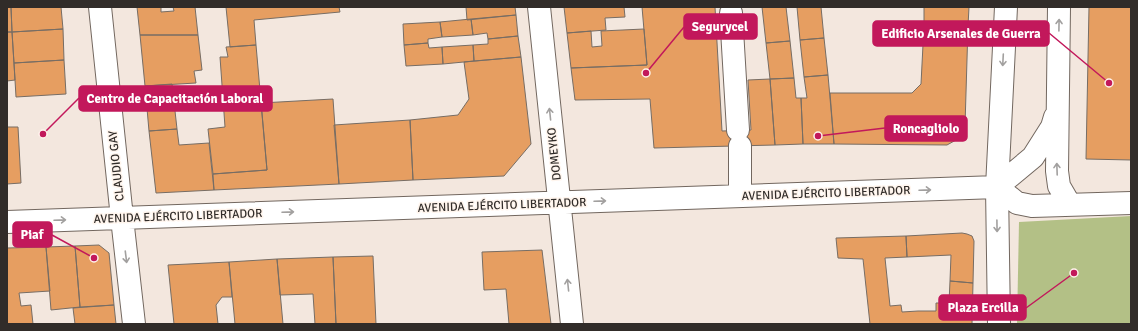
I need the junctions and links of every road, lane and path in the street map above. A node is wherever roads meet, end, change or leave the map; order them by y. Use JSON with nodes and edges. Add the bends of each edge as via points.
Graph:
{"nodes":[{"id":1,"x":100,"y":7,"type":"edge"},
{"id":2,"x":539,"y":7,"type":"edge"},
{"id":3,"x":1006,"y":7,"type":"edge"},
{"id":4,"x":1059,"y":7,"type":"edge"},
{"id":5,"x":731,"y":13,"type":"dead end"},
{"id":6,"x":1058,"y":105,"type":"junction"},
{"id":7,"x":997,"y":187,"type":"junction"},
{"id":8,"x":740,"y":196,"type":"junction"},
{"id":9,"x":559,"y":203,"type":"junction"},
{"id":10,"x":1131,"y":203,"type":"edge"},
{"id":11,"x":1070,"y":206,"type":"junction"},
{"id":12,"x":122,"y":218,"type":"junction"},
{"id":13,"x":7,"y":222,"type":"edge"},
{"id":14,"x":134,"y":324,"type":"edge"},
{"id":15,"x":572,"y":324,"type":"edge"},
{"id":16,"x":999,"y":324,"type":"edge"}],
"edges":[{"from":1,"to":12,"type":"street","name":"CLAUDIO GAY"},
{"from":9,"to":2,"type":"street","name":"DOMEYKO","one_way":true},
{"from":3,"to":7,"type":"street","one_way":true},
{"from":6,"to":4,"type":"street","one_way":true},
{"from":5,"to":8,"type":"street"},
{"from":6,"to":7,"type":"street","via":[[1052,127],[1033,157]]},
{"from":11,"to":6,"type":"street","one_way":true,"via":[[1059,186],[1056,171]]},
{"from":8,"to":7,"type":"street","name":"AVENIDA EJÉRCITO LIBERTADOR","one_way":true},
{"from":7,"to":11,"type":"street","via":[[1017,203],[1032,206]]},
{"from":7,"to":16,"type":"street","one_way":true},
{"from":9,"to":8,"type":"street","name":"AVENIDA EJÉRCITO LIBERTADOR","one_way":true},
{"from":12,"to":9,"type":"street","name":"AVENIDA EJÉRCITO LIBERTADOR","one_way":true},
{"from":15,"to":9,"type":"street","name":"DOMEYKO","one_way":true},
{"from":10,"to":11,"type":"street"},
{"from":13,"to":12,"type":"street","name":"AVENIDA EJÉRCITO LIBERTADOR","one_way":true},
{"from":12,"to":14,"type":"street","name":"CLAUDIO GAY","one_way":true}]}
